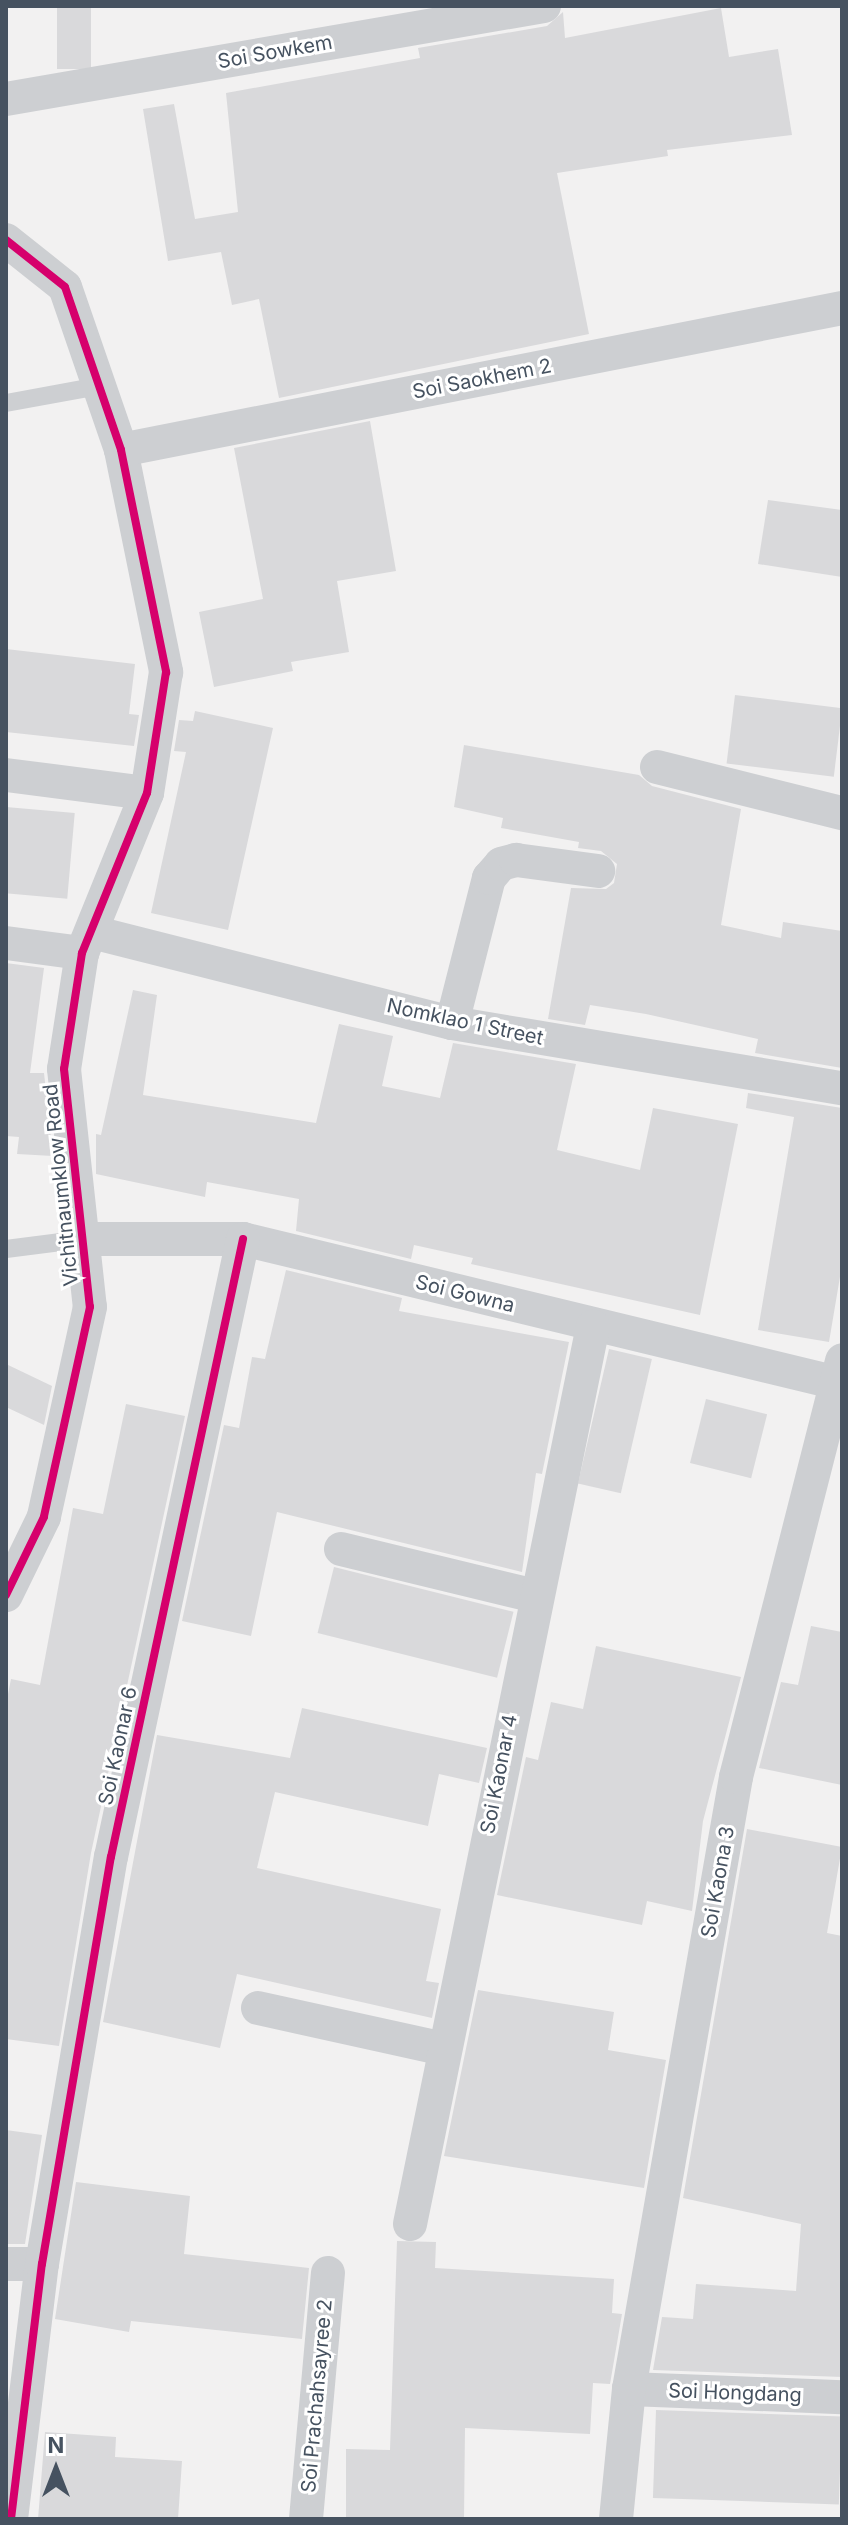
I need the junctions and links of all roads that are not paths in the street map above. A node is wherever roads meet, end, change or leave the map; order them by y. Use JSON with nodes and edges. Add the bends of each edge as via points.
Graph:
{"nodes":[{"id":1,"x":544,"y":6,"type":"edge"},
{"id":2,"x":6,"y":99,"type":"edge"},
{"id":3,"x":6,"y":240,"type":"edge"},
{"id":4,"x":842,"y":308,"type":"edge"},
{"id":5,"x":99,"y":386,"type":"junction"},
{"id":6,"x":6,"y":403,"type":"edge"},
{"id":7,"x":121,"y":450,"type":"junction"},
{"id":8,"x":657,"y":767,"type":"dead end"},
{"id":9,"x":6,"y":775,"type":"edge"},
{"id":10,"x":147,"y":793,"type":"junction"},
{"id":11,"x":842,"y":813,"type":"edge"},
{"id":12,"x":598,"y":871,"type":"dead end"},
{"id":13,"x":6,"y":943,"type":"edge"},
{"id":14,"x":87,"y":943,"type":"junction"},
{"id":15,"x":452,"y":1023,"type":"junction"},
{"id":16,"x":842,"y":1088,"type":"edge"},
{"id":17,"x":84,"y":1239,"type":"junction"},
{"id":18,"x":243,"y":1239,"type":"junction"},
{"id":19,"x":6,"y":1249,"type":"edge"},
{"id":20,"x":593,"y":1326,"type":"junction"},
{"id":21,"x":841,"y":1375,"type":"edge"},
{"id":22,"x":341,"y":1549,"type":"dead end"},
{"id":23,"x":6,"y":1595,"type":"edge"},
{"id":24,"x":536,"y":1596,"type":"junction"},
{"id":25,"x":258,"y":2008,"type":"dead end"},
{"id":26,"x":444,"y":2049,"type":"junction"},
{"id":27,"x":410,"y":2224,"type":"dead end"},
{"id":28,"x":6,"y":2264,"type":"edge"},
{"id":29,"x":42,"y":2264,"type":"junction"},
{"id":30,"x":328,"y":2273,"type":"dead end"},
{"id":31,"x":629,"y":2389,"type":"junction"},
{"id":32,"x":842,"y":2397,"type":"edge"},
{"id":33,"x":11,"y":2519,"type":"edge"},
{"id":34,"x":306,"y":2519,"type":"edge"},
{"id":35,"x":616,"y":2519,"type":"edge"}],
"edges":[{"from":1,"to":2,"type":"street","name":"Soi Sowkem"},
{"from":3,"to":5,"type":"street","name":"Vichitnaumklow Road","via":[[65,287]]},
{"from":4,"to":7,"type":"street","name":"Soi Saokhem 2"},
{"from":5,"to":6,"type":"lane"},
{"from":5,"to":7,"type":"street","name":"Vichitnaumklow Road"},
{"from":7,"to":10,"type":"street","name":"Vichitnaumklow Road","via":[[166,672]]},
{"from":8,"to":11,"type":"street"},
{"from":9,"to":10,"type":"street"},
{"from":10,"to":14,"type":"street","name":"Vichitnaumklow Road"},
{"from":12,"to":15,"type":"street","via":[[516,860],[501,864],[489,878]]},
{"from":13,"to":14,"type":"street","name":"Nomklao 1 Street"},
{"from":14,"to":15,"type":"street","name":"Nomklao 1 Street"},
{"from":14,"to":17,"type":"street","name":"Vichitnaumklow Road","via":[[64,1069]]},
{"from":15,"to":16,"type":"street","name":"Nomklao 1 Street"},
{"from":17,"to":18,"type":"street","name":"Soi Gowna"},
{"from":17,"to":19,"type":"lane"},
{"from":17,"to":23,"type":"street","name":"Vichitnaumklow Road","via":[[90,1307],[54,1472],[44,1517]]},
{"from":18,"to":20,"type":"street","name":"Soi Gowna"},
{"from":18,"to":29,"type":"street","name":"Soi Kaonar 6","via":[[111,1857]]},
{"from":20,"to":21,"type":"street","name":"Soi Gowna"},
{"from":20,"to":24,"type":"street","name":"Soi Kaonar 4"},
{"from":21,"to":31,"type":"street","name":"Soi Kaona 3","via":[[736,1777]]},
{"from":22,"to":24,"type":"street"},
{"from":24,"to":26,"type":"street","name":"Soi Kaonar 4"},
{"from":25,"to":26,"type":"street"},
{"from":26,"to":27,"type":"street","name":"Soi Kaonar 4"},
{"from":28,"to":29,"type":"street"},
{"from":29,"to":33,"type":"street","name":"Soi Kaonar 6"},
{"from":30,"to":34,"type":"street","name":"Soi Prachahsayree 2"},
{"from":31,"to":32,"type":"street","name":"Soi Hongdang"},
{"from":31,"to":35,"type":"street","name":"Soi Kaona 3"}]}
